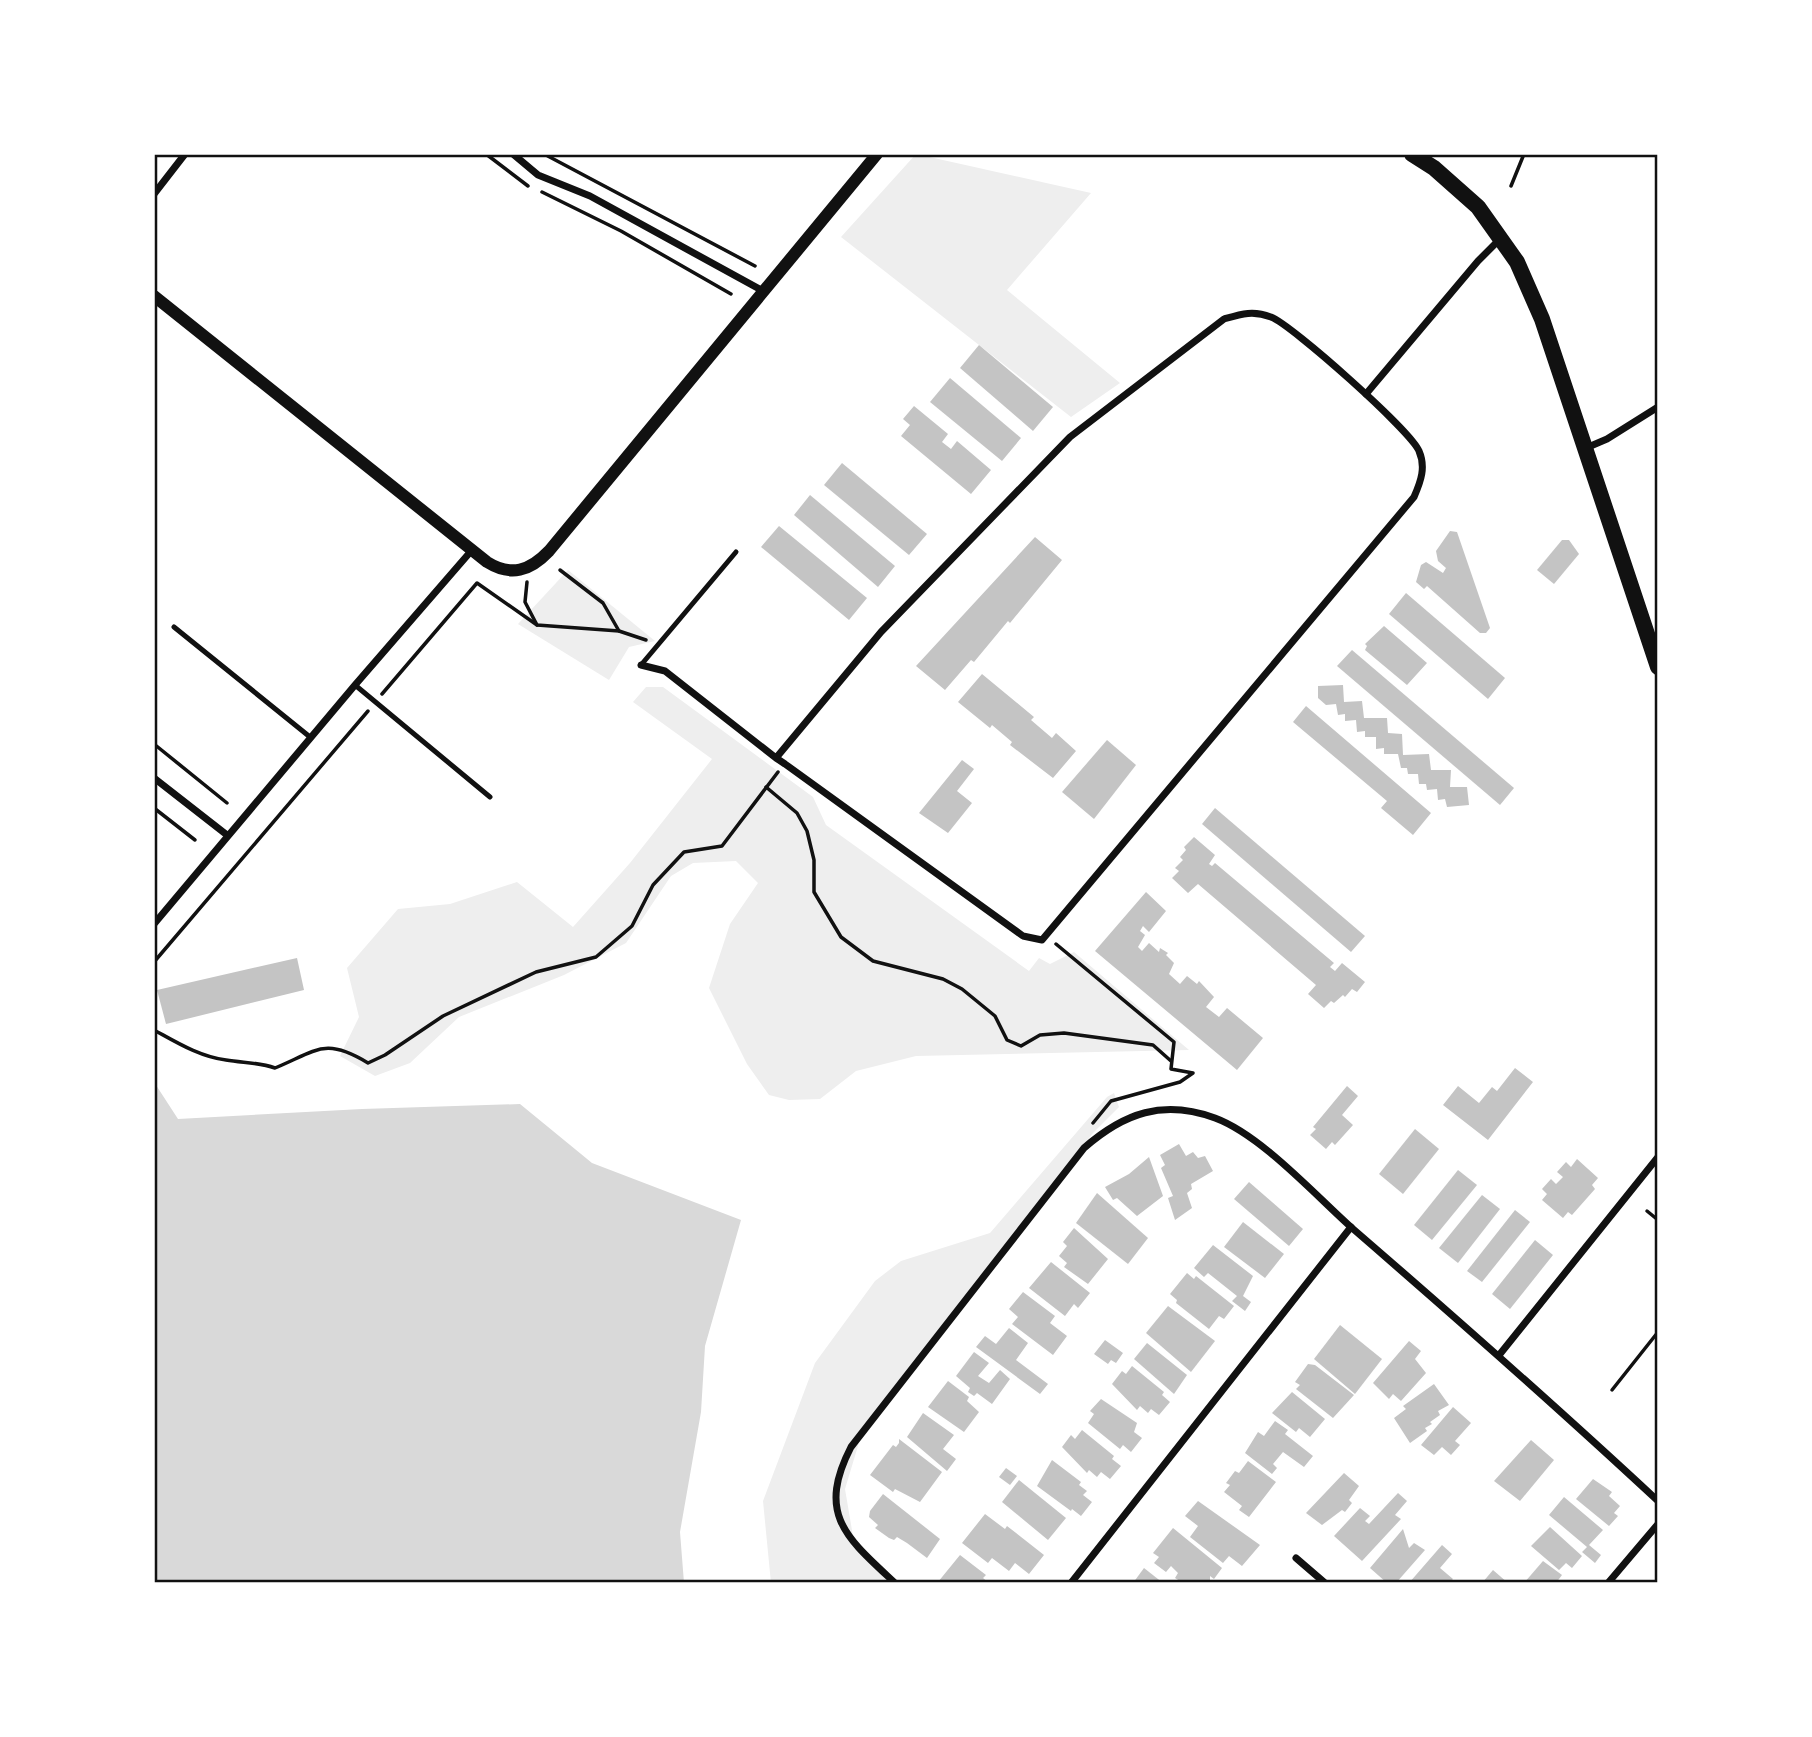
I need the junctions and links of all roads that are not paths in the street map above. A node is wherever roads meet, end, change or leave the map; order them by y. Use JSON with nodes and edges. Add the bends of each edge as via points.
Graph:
{"nodes":[{"id":1,"x":185,"y":154,"type":"edge"},
{"id":2,"x":513,"y":154,"type":"edge"},
{"id":3,"x":877,"y":154,"type":"edge"},
{"id":4,"x":1412,"y":154,"type":"edge"},
{"id":5,"x":154,"y":194,"type":"edge"},
{"id":6,"x":1502,"y":238,"type":"junction"},
{"id":7,"x":763,"y":292,"type":"junction"},
{"id":8,"x":154,"y":296,"type":"edge"},
{"id":9,"x":1366,"y":394,"type":"junction"},
{"id":10,"x":1658,"y":407,"type":"edge"},
{"id":11,"x":1585,"y":449,"type":"junction"},
{"id":12,"x":472,"y":550,"type":"junction"},
{"id":13,"x":736,"y":552,"type":"dead end"},
{"id":14,"x":174,"y":627,"type":"dead end"},
{"id":15,"x":641,"y":665,"type":"joint"},
{"id":16,"x":1658,"y":667,"type":"edge"},
{"id":17,"x":355,"y":685,"type":"junction"},
{"id":18,"x":310,"y":737,"type":"junction"},
{"id":19,"x":776,"y":758,"type":"junction"},
{"id":20,"x":154,"y":778,"type":"edge"},
{"id":21,"x":490,"y":797,"type":"dead end"},
{"id":22,"x":227,"y":835,"type":"junction"},
{"id":23,"x":154,"y":924,"type":"edge"},
{"id":24,"x":1658,"y":1157,"type":"edge"},
{"id":25,"x":1351,"y":1227,"type":"junction"},
{"id":26,"x":1500,"y":1354,"type":"junction"},
{"id":27,"x":1658,"y":1501,"type":"edge"},
{"id":28,"x":1658,"y":1524,"type":"edge"},
{"id":29,"x":1296,"y":1558,"type":"dead end"},
{"id":30,"x":895,"y":1583,"type":"edge"},
{"id":31,"x":1071,"y":1583,"type":"edge"},
{"id":32,"x":1325,"y":1583,"type":"edge"},
{"id":33,"x":1608,"y":1583,"type":"edge"}],
"edges":[{"from":1,"to":5,"type":"street"},
{"from":2,"to":7,"type":"street","via":[[538,175],[590,196]]},
{"from":3,"to":7,"type":"street"},
{"from":4,"to":6,"type":"main road","via":[[1458,187]]},
{"from":6,"to":9,"type":"street"},
{"from":6,"to":11,"type":"main road","via":[[1532,292]]},
{"from":7,"to":12,"type":"street","via":[[549,551],[529,568],[515,572],[498,569]]},
{"from":8,"to":12,"type":"street"},
{"from":9,"to":19,"type":"street","via":[[1273,317],[1250,311],[1224,319],[1070,437],[881,632]]},
{"from":9,"to":19,"type":"street","via":[[1410,434],[1418,448],[1423,463],[1414,497],[1042,940],[1023,936]]},
{"from":10,"to":11,"type":"street"},
{"from":11,"to":16,"type":"main road"},
{"from":12,"to":17,"type":"street"},
{"from":13,"to":15,"type":"lane"},
{"from":14,"to":18,"type":"lane"},
{"from":15,"to":19,"type":"street","via":[[665,671]]},
{"from":17,"to":18,"type":"street"},
{"from":17,"to":21,"type":"lane"},
{"from":18,"to":22,"type":"street"},
{"from":20,"to":22,"type":"street"},
{"from":22,"to":23,"type":"street"},
{"from":24,"to":26,"type":"street"},
{"from":25,"to":26,"type":"street"},
{"from":25,"to":30,"type":"street","via":[[1240,1131],[1217,1119],[1164,1110],[1110,1125],[1084,1148],[851,1447],[837,1473],[837,1515],[849,1540]]},
{"from":25,"to":31,"type":"street"},
{"from":26,"to":27,"type":"street"},
{"from":28,"to":33,"type":"street"},
{"from":29,"to":32,"type":"street"}]}
